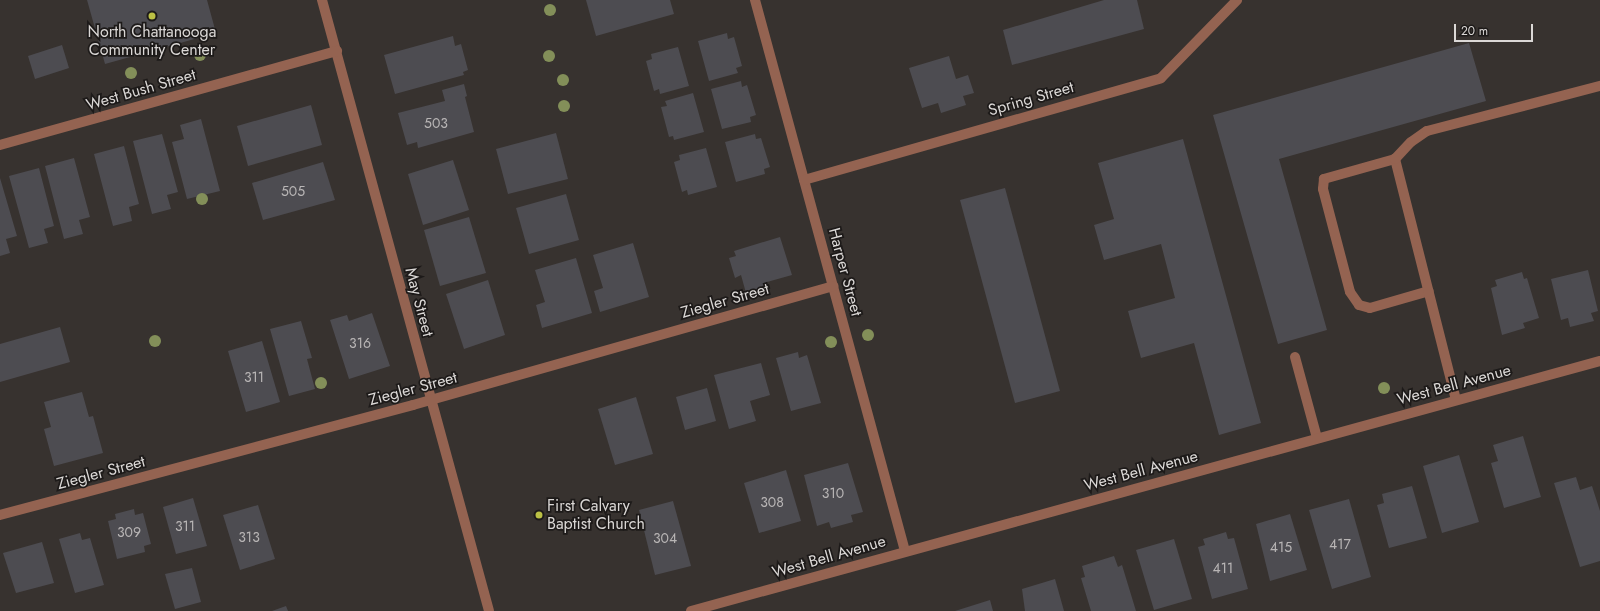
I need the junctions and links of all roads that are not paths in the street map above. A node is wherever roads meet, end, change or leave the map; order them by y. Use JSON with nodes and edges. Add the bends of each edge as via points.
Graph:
{"nodes":[{"id":1,"x":322,"y":0,"type":"edge"},
{"id":2,"x":755,"y":0,"type":"edge"},
{"id":3,"x":1236,"y":0,"type":"edge"},
{"id":4,"x":337,"y":51,"type":"junction"},
{"id":5,"x":1600,"y":86,"type":"edge"},
{"id":6,"x":0,"y":145,"type":"edge"},
{"id":7,"x":1395,"y":159,"type":"junction"},
{"id":8,"x":804,"y":180,"type":"junction"},
{"id":9,"x":833,"y":286,"type":"junction"},
{"id":10,"x":1429,"y":291,"type":"junction"},
{"id":11,"x":1295,"y":357,"type":"dead end"},
{"id":12,"x":1600,"y":361,"type":"edge"},
{"id":13,"x":430,"y":400,"type":"junction"},
{"id":14,"x":1456,"y":400,"type":"junction"},
{"id":15,"x":1317,"y":438,"type":"junction"},
{"id":16,"x":0,"y":515,"type":"edge"},
{"id":17,"x":905,"y":551,"type":"junction"},
{"id":18,"x":489,"y":611,"type":"edge"},
{"id":19,"x":691,"y":611,"type":"edge"}],
"edges":[{"from":1,"to":4,"type":"street","name":"May Street"},
{"from":2,"to":8,"type":"street","name":"Harper Street"},
{"from":3,"to":8,"type":"street","name":"Spring Street","via":[[1161,78]]},
{"from":4,"to":6,"type":"street","name":"West Bush Street"},
{"from":4,"to":13,"type":"street","name":"May Street"},
{"from":5,"to":7,"type":"street","via":[[1427,131],[1411,142]]},
{"from":7,"to":10,"type":"street"},
{"from":7,"to":10,"type":"street","via":[[1324,179],[1323,189],[1350,292],[1359,305],[1370,308]]},
{"from":8,"to":9,"type":"street","name":"Harper Street"},
{"from":9,"to":13,"type":"street","name":"Ziegler Street"},
{"from":9,"to":17,"type":"street","name":"Harper Street"},
{"from":10,"to":14,"type":"street"},
{"from":11,"to":15,"type":"street"},
{"from":12,"to":14,"type":"street","name":"West Bell Avenue"},
{"from":13,"to":16,"type":"street","name":"Ziegler Street"},
{"from":13,"to":18,"type":"street","name":"May Street"},
{"from":14,"to":15,"type":"street","name":"West Bell Avenue"},
{"from":15,"to":17,"type":"street","name":"West Bell Avenue"},
{"from":17,"to":19,"type":"street","name":"West Bell Avenue"}]}
